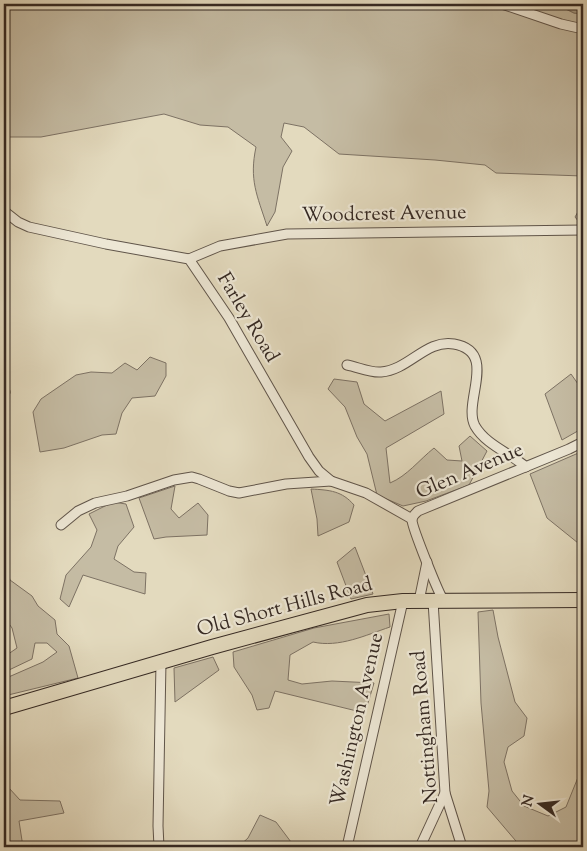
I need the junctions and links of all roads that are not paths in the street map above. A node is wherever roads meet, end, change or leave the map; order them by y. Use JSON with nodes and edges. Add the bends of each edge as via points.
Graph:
{"nodes":[{"id":1,"x":502,"y":4,"type":"edge"},
{"id":2,"x":583,"y":29,"type":"edge"},
{"id":3,"x":4,"y":211,"type":"edge"},
{"id":4,"x":583,"y":230,"type":"edge"},
{"id":5,"x":189,"y":259,"type":"junction"},
{"id":6,"x":348,"y":365,"type":"dead end"},
{"id":7,"x":583,"y":442,"type":"edge"},
{"id":8,"x":526,"y":467,"type":"junction"},
{"id":9,"x":331,"y":481,"type":"junction"},
{"id":10,"x":412,"y":519,"type":"junction"},
{"id":11,"x":61,"y":525,"type":"dead end"},
{"id":12,"x":427,"y":559,"type":"junction"},
{"id":13,"x":583,"y":600,"type":"edge"},
{"id":14,"x":403,"y":601,"type":"junction"},
{"id":15,"x":418,"y":601,"type":"junction"},
{"id":16,"x":439,"y":601,"type":"junction"},
{"id":17,"x":161,"y":662,"type":"junction"},
{"id":18,"x":4,"y":708,"type":"edge"},
{"id":19,"x":445,"y":793,"type":"junction"},
{"id":20,"x":159,"y":847,"type":"edge"},
{"id":21,"x":347,"y":847,"type":"edge"},
{"id":22,"x":420,"y":847,"type":"edge"},
{"id":23,"x":462,"y":847,"type":"edge"}],
"edges":[{"from":1,"to":2,"type":"street"},
{"from":3,"to":5,"type":"street","via":[[30,227]]},
{"from":4,"to":5,"type":"street","name":"Woodcrest Avenue","via":[[287,234],[220,246]]},
{"from":5,"to":9,"type":"street","name":"Farley Road","via":[[229,318],[309,457]]},
{"from":6,"to":8,"type":"street","via":[[381,372],[434,345],[447,343],[465,348],[477,364],[472,415],[475,426],[491,443]]},
{"from":7,"to":8,"type":"street","name":"Glen Avenue"},
{"from":8,"to":10,"type":"street","name":"Glen Avenue","via":[[418,511]]},
{"from":9,"to":10,"type":"street","name":"Farley Road","via":[[366,493]]},
{"from":9,"to":11,"type":"street","via":[[286,484],[239,493],[199,479],[174,480],[95,503],[78,511]]},
{"from":10,"to":12,"type":"street","name":"Glen Avenue"},
{"from":12,"to":15,"type":"street"},
{"from":12,"to":16,"type":"street","name":"Glen Avenue"},
{"from":13,"to":16,"type":"main road","name":"Old Short Hills Road"},
{"from":14,"to":15,"type":"main road","name":"Old Short Hills Road"},
{"from":14,"to":17,"type":"main road","name":"Old Short Hills Road","via":[[367,606]]},
{"from":14,"to":21,"type":"street","name":"Washington Avenue"},
{"from":15,"to":16,"type":"main road","name":"Old Short Hills Road"},
{"from":16,"to":19,"type":"street","name":"Nottingham Road"},
{"from":17,"to":18,"type":"main road","name":"Old Short Hills Road"},
{"from":17,"to":20,"type":"street"},
{"from":19,"to":22,"type":"street"},
{"from":19,"to":23,"type":"street","name":"Nottingham Road"}]}
